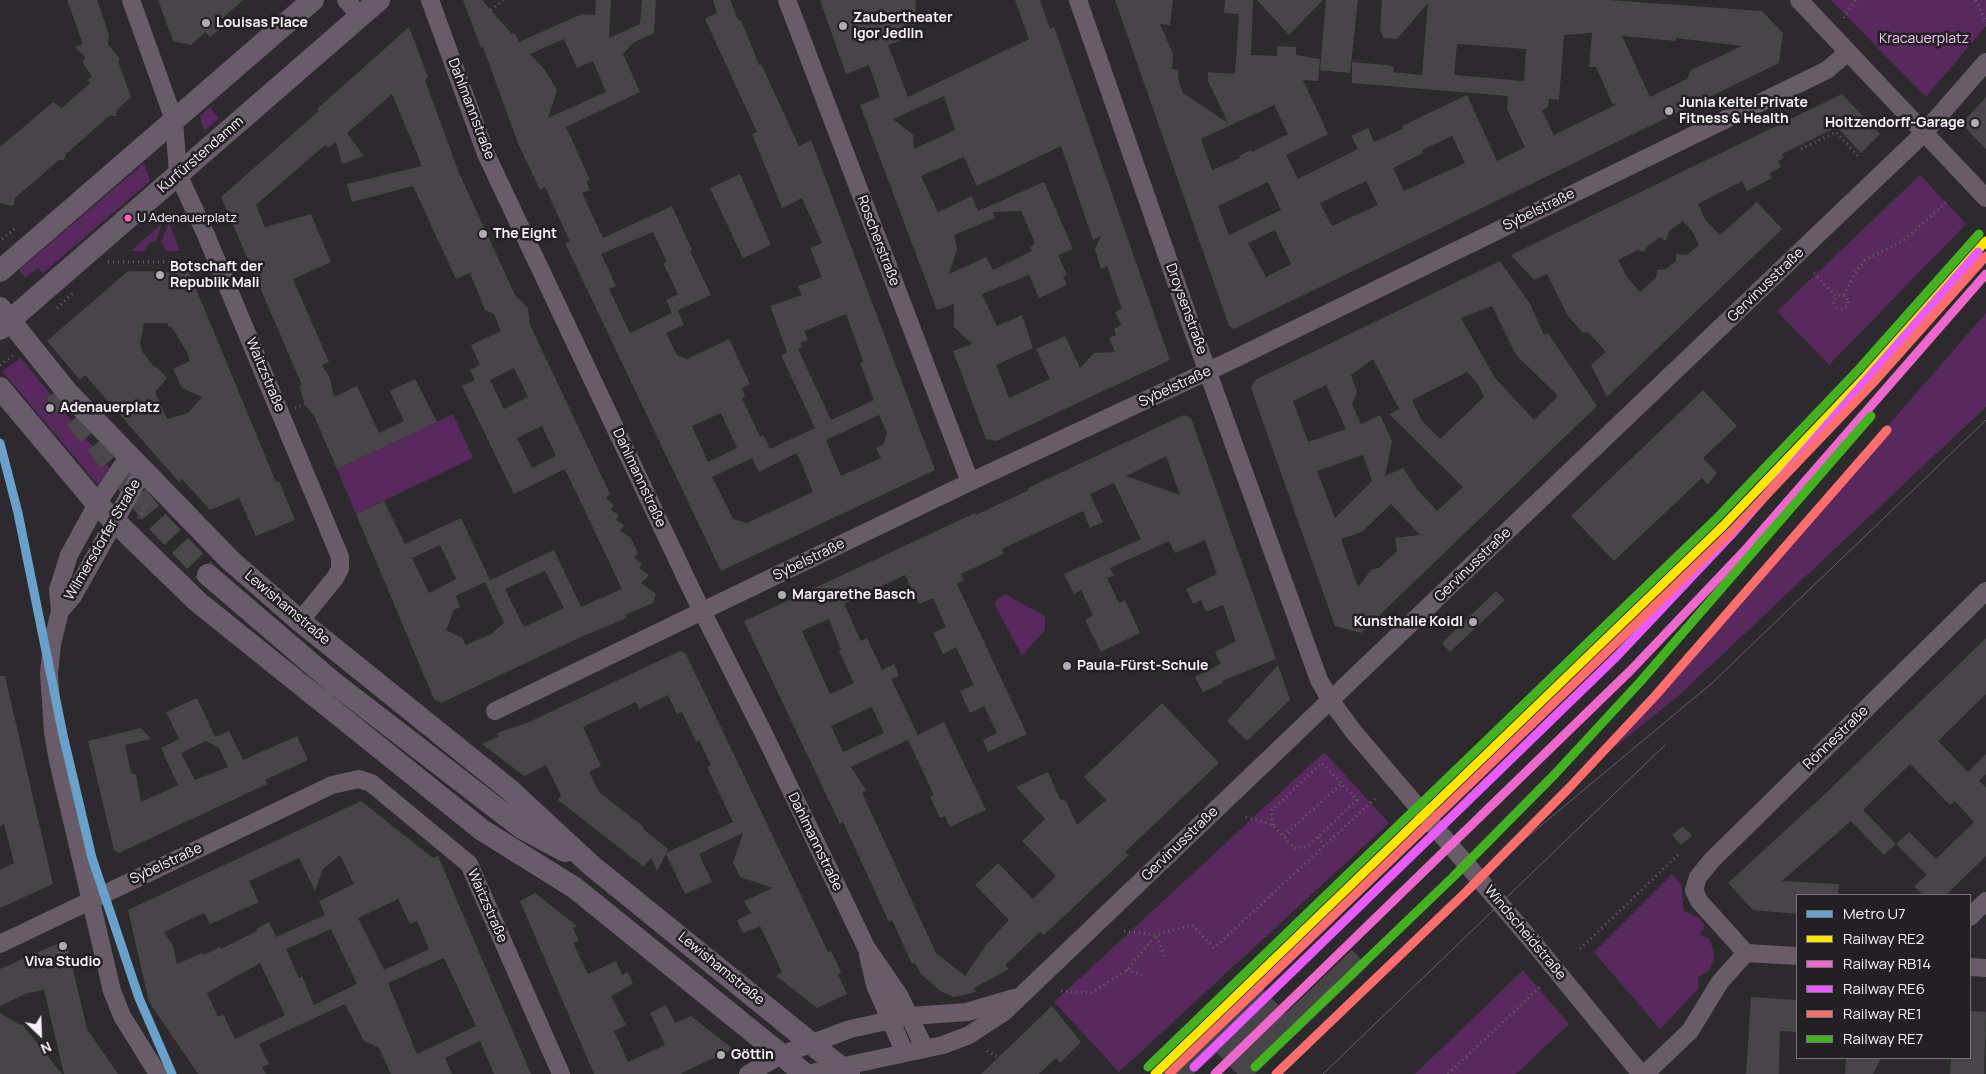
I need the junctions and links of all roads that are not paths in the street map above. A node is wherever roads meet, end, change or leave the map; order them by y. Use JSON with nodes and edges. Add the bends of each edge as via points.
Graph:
{"nodes":[{"id":1,"x":132,"y":0,"type":"edge"},
{"id":2,"x":313,"y":0,"type":"edge"},
{"id":3,"x":379,"y":0,"type":"edge"},
{"id":4,"x":430,"y":0,"type":"edge"},
{"id":5,"x":787,"y":0,"type":"edge"},
{"id":6,"x":1078,"y":0,"type":"edge"},
{"id":7,"x":1798,"y":0,"type":"edge"},
{"id":8,"x":353,"y":8,"type":"edge"},
{"id":9,"x":1848,"y":52,"type":"junction"},
{"id":10,"x":1986,"y":62,"type":"edge"},
{"id":11,"x":174,"y":120,"type":"junction"},
{"id":12,"x":1924,"y":133,"type":"junction"},
{"id":13,"x":178,"y":174,"type":"junction"},
{"id":14,"x":1986,"y":198,"type":"edge"},
{"id":15,"x":0,"y":271,"type":"edge"},
{"id":16,"x":3,"y":319,"type":"edge"},
{"id":17,"x":1208,"y":372,"type":"junction"},
{"id":18,"x":0,"y":388,"type":"edge"},
{"id":19,"x":137,"y":462,"type":"junction"},
{"id":20,"x":970,"y":482,"type":"junction"},
{"id":21,"x":96,"y":504,"type":"junction"},
{"id":22,"x":124,"y":523,"type":"junction"},
{"id":23,"x":208,"y":575,"type":"tunnel mouth"},
{"id":24,"x":1986,"y":591,"type":"edge"},
{"id":25,"x":60,"y":611,"type":"junction"},
{"id":26,"x":702,"y":611,"type":"junction"},
{"id":27,"x":300,"y":621,"type":"junction"},
{"id":28,"x":1331,"y":701,"type":"junction"},
{"id":29,"x":495,"y":711,"type":"dead end"},
{"id":30,"x":332,"y":785,"type":"joint"},
{"id":31,"x":522,"y":828,"type":"junction"},
{"id":32,"x":592,"y":866,"type":"junction"},
{"id":33,"x":575,"y":888,"type":"junction"},
{"id":34,"x":91,"y":901,"type":"junction"},
{"id":35,"x":1986,"y":901,"type":"edge"},
{"id":36,"x":1971,"y":916,"type":"edge"},
{"id":37,"x":0,"y":944,"type":"edge"},
{"id":38,"x":866,"y":948,"type":"junction"},
{"id":39,"x":1746,"y":953,"type":"junction"},
{"id":40,"x":1796,"y":956,"type":"edge"},
{"id":41,"x":1971,"y":967,"type":"edge"},
{"id":42,"x":1986,"y":968,"type":"edge"},
{"id":43,"x":1022,"y":996,"type":"junction"},
{"id":44,"x":910,"y":1016,"type":"junction"},
{"id":45,"x":890,"y":1019,"type":"junction"},
{"id":46,"x":812,"y":1042,"type":"junction"},
{"id":47,"x":925,"y":1049,"type":"junction"},
{"id":48,"x":905,"y":1053,"type":"junction"},
{"id":49,"x":781,"y":1055,"type":"junction"},
{"id":50,"x":844,"y":1070,"type":"edge"},
{"id":51,"x":158,"y":1074,"type":"edge"},
{"id":52,"x":561,"y":1074,"type":"edge"},
{"id":53,"x":748,"y":1074,"type":"edge"},
{"id":54,"x":806,"y":1074,"type":"edge"},
{"id":55,"x":1642,"y":1074,"type":"edge"},
{"id":56,"x":1645,"y":1074,"type":"edge"}],
"edges":[{"from":1,"to":11,"type":"street","name":"Waitzstraße"},
{"from":2,"to":11,"type":"main road"},
{"from":3,"to":8,"type":"main road","name":"Kurfürstendamm"},
{"from":4,"to":26,"type":"street","name":"Dahlmannstraße","via":[[486,154]]},
{"from":5,"to":20,"type":"street","name":"Roscherstraße"},
{"from":6,"to":17,"type":"street","name":"Droysenstraße"},
{"from":7,"to":9,"type":"street"},
{"from":8,"to":13,"type":"main road","name":"Kurfürstendamm"},
{"from":9,"to":12,"type":"street"},
{"from":9,"to":17,"type":"street","name":"Sybelstraße","via":[[1821,73]]},
{"from":10,"to":12,"type":"street","name":"Gervinusstraße"},
{"from":11,"to":13,"type":"street","name":"Waitzstraße"},
{"from":11,"to":15,"type":"main road"},
{"from":12,"to":14,"type":"street"},
{"from":12,"to":28,"type":"street","name":"Gervinusstraße"},
{"from":13,"to":16,"type":"main road","name":"Kurfürstendamm"},
{"from":13,"to":27,"type":"street","name":"Waitzstraße","via":[[340,557],[340,569],[335,578]]},
{"from":16,"to":19,"type":"main road","name":"Lewishamstraße","via":[[68,393]]},
{"from":17,"to":20,"type":"street","name":"Sybelstraße"},
{"from":17,"to":28,"type":"street","name":"Droysenstraße","via":[[1319,680]]},
{"from":18,"to":21,"type":"main road","name":"Lewishamstraße"},
{"from":19,"to":21,"type":"street","name":"Wilmersdorfer Straße"},
{"from":19,"to":22,"type":"street","name":"Wilmersdorfer Straße"},
{"from":19,"to":27,"type":"main road","name":"Lewishamstraße","via":[[230,560]]},
{"from":20,"to":26,"type":"street","name":"Sybelstraße"},
{"from":21,"to":22,"type":"main road","name":"Lewishamstraße"},
{"from":21,"to":25,"type":"street","name":"Wilmersdorfer Straße","via":[[69,555],[58,590]]},
{"from":22,"to":25,"type":"street","name":"Wilmersdorfer Straße"},
{"from":22,"to":33,"type":"main road","name":"Lewishamstraße","via":[[198,602],[482,830]]},
{"from":23,"to":31,"type":"main road","name":"Lewishamstraße","via":[[334,683]]},
{"from":24,"to":39,"type":"street","name":"Rönnestraße","via":[[1698,877],[1694,890],[1699,901]]},
{"from":25,"to":34,"type":"street","name":"Wilmersdorfer Straße","via":[[49,672],[53,732]]},
{"from":26,"to":29,"type":"street","name":"Sybelstraße"},
{"from":26,"to":38,"type":"street","name":"Dahlmannstraße"},
{"from":27,"to":32,"type":"main road","name":"Lewishamstraße","via":[[510,790]]},
{"from":28,"to":43,"type":"street","name":"Gervinusstraße"},
{"from":28,"to":55,"type":"street","name":"Windscheidstraße"},
{"from":30,"to":34,"type":"street","name":"Sybelstraße"},
{"from":30,"to":52,"type":"street","name":"Waitzstraße","via":[[359,779],[371,783],[469,864]]},
{"from":31,"to":32,"type":"main road","name":"Lewishamstraße"},
{"from":31,"to":33,"type":"main road","name":"Lewishamstraße"},
{"from":32,"to":46,"type":"main road","name":"Lewishamstraße"},
{"from":33,"to":49,"type":"main road","name":"Lewishamstraße"},
{"from":34,"to":37,"type":"street","name":"Sybelstraße"},
{"from":34,"to":51,"type":"street","name":"Wilmersdorfer Straße","via":[[112,991],[122,1016]]},
{"from":35,"to":36,"type":"street"},
{"from":38,"to":44,"type":"street","name":"Dahlmannstraße","via":[[891,982]]},
{"from":38,"to":45,"type":"street","name":"Dahlmannstraße","via":[[875,985]]},
{"from":39,"to":40,"type":"street"},
{"from":39,"to":56,"type":"street","via":[[1720,982],[1690,1032]]},
{"from":41,"to":42,"type":"street"},
{"from":43,"to":44,"type":"street","name":"Gervinusstraße","via":[[967,1012]]},
{"from":43,"to":47,"type":"street","name":"Gervinusstraße","via":[[986,1026]]},
{"from":44,"to":45,"type":"street","name":"Gervinusstraße"},
{"from":44,"to":47,"type":"street","name":"Dahlmannstraße"},
{"from":45,"to":46,"type":"street","name":"Gervinusstraße"},
{"from":45,"to":48,"type":"street","name":"Dahlmannstraße"},
{"from":46,"to":49,"type":"street","name":"Gervinusstraße"},
{"from":46,"to":50,"type":"main road","name":"Lewishamstraße"},
{"from":47,"to":48,"type":"street","name":"Gervinusstraße"},
{"from":48,"to":50,"type":"street","name":"Gervinusstraße"},
{"from":49,"to":53,"type":"street","name":"Gervinusstraße"},
{"from":49,"to":54,"type":"main road","name":"Lewishamstraße"},
{"from":50,"to":54,"type":"street","name":"Gervinusstraße"}]}
